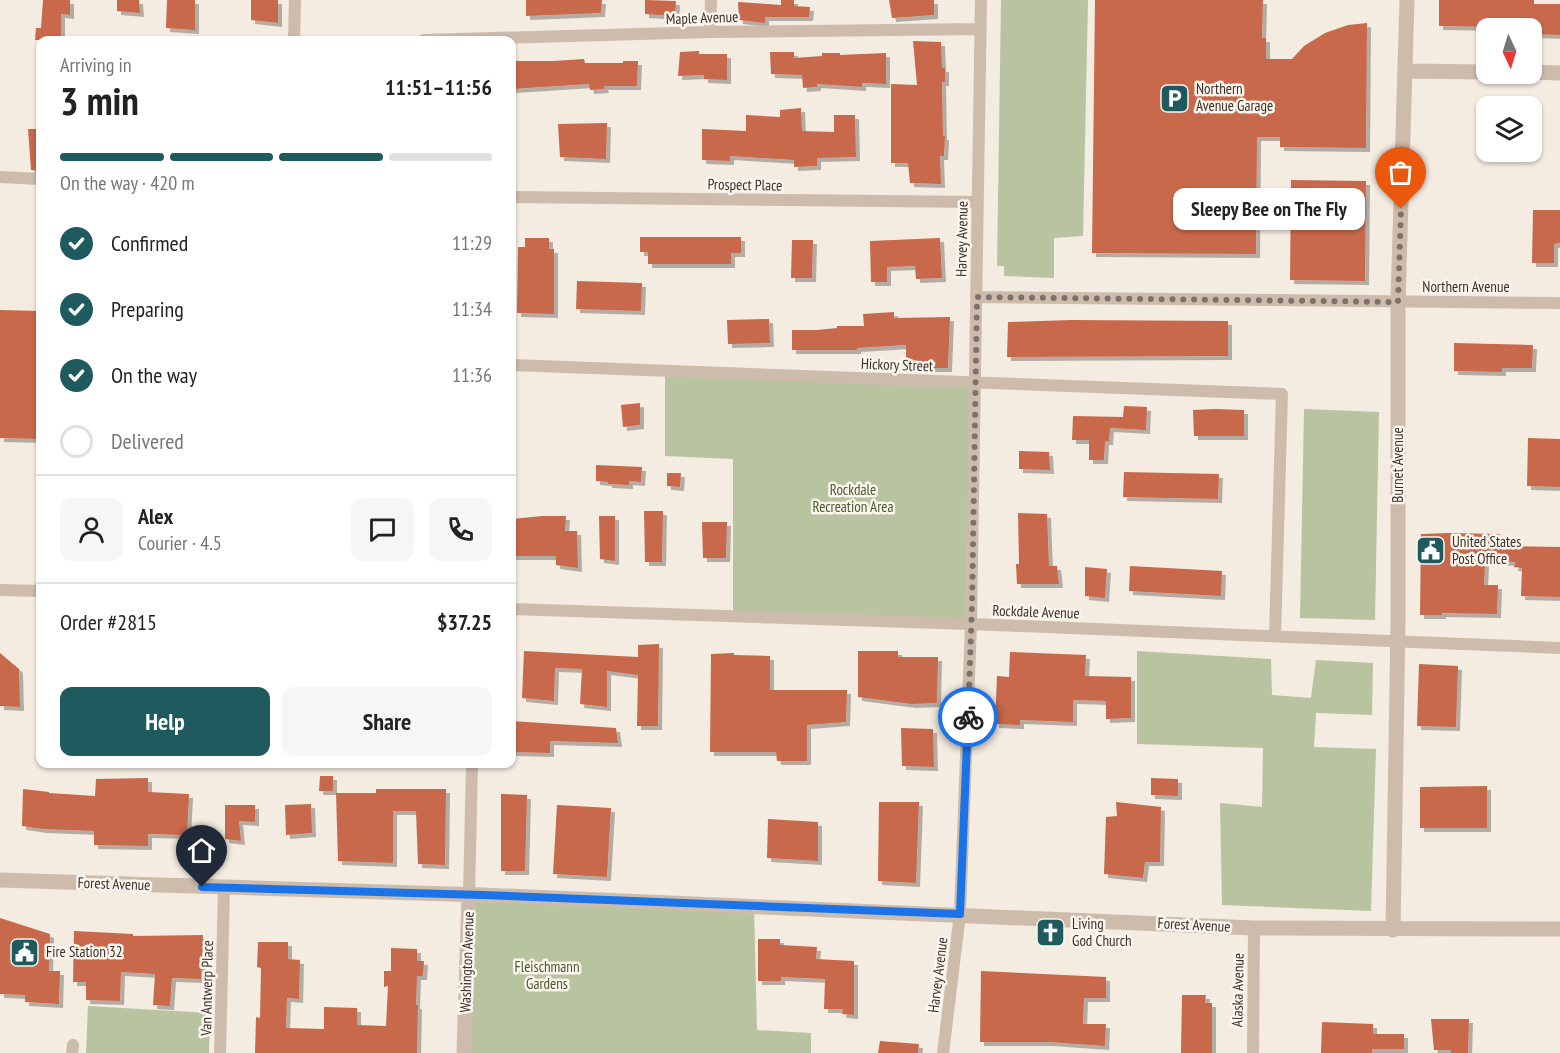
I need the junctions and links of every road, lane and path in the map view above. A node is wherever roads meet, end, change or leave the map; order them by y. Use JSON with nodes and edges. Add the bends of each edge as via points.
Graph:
{"nodes":[{"id":1,"x":295,"y":0,"type":"edge"},
{"id":2,"x":711,"y":0,"type":"edge"},
{"id":3,"x":981,"y":0,"type":"edge"},
{"id":4,"x":1407,"y":0,"type":"edge"},
{"id":5,"x":980,"y":29,"type":"junction"},
{"id":6,"x":710,"y":32,"type":"junction"},
{"id":7,"x":294,"y":36,"type":"edge"},
{"id":8,"x":516,"y":37,"type":"edge"},
{"id":9,"x":1406,"y":71,"type":"junction"},
{"id":10,"x":1476,"y":72,"type":"edge"},
{"id":11,"x":1542,"y":72,"type":"edge"},
{"id":12,"x":1560,"y":73,"type":"edge"},
{"id":13,"x":0,"y":177,"type":"edge"},
{"id":14,"x":36,"y":179,"type":"edge"},
{"id":15,"x":516,"y":197,"type":"edge"},
{"id":16,"x":978,"y":202,"type":"junction"},
{"id":17,"x":977,"y":297,"type":"junction"},
{"id":18,"x":1398,"y":302,"type":"junction"},
{"id":19,"x":1560,"y":303,"type":"edge"},
{"id":20,"x":516,"y":365,"type":"edge"},
{"id":21,"x":976,"y":383,"type":"junction"},
{"id":22,"x":0,"y":590,"type":"edge"},
{"id":23,"x":36,"y":591,"type":"edge"},
{"id":24,"x":516,"y":609,"type":"edge"},
{"id":25,"x":971,"y":624,"type":"junction"},
{"id":26,"x":1275,"y":636,"type":"junction"},
{"id":27,"x":1397,"y":641,"type":"junction"},
{"id":28,"x":1560,"y":648,"type":"edge"},
{"id":29,"x":472,"y":768,"type":"edge"},
{"id":30,"x":0,"y":880,"type":"edge"},
{"id":31,"x":224,"y":888,"type":"junction"},
{"id":32,"x":469,"y":895,"type":"junction"},
{"id":33,"x":960,"y":914,"type":"junction"},
{"id":34,"x":1254,"y":928,"type":"junction"},
{"id":35,"x":1560,"y":929,"type":"edge"},
{"id":36,"x":1394,"y":930,"type":"junction"},
{"id":37,"x":220,"y":1053,"type":"edge"},
{"id":38,"x":464,"y":1053,"type":"edge"},
{"id":39,"x":943,"y":1053,"type":"edge"},
{"id":40,"x":1253,"y":1053,"type":"edge"}],
"edges":[{"from":1,"to":7,"type":"street"},
{"from":2,"to":6,"type":"street"},
{"from":3,"to":5,"type":"street","name":"Harvey Avenue"},
{"from":4,"to":9,"type":"street","name":"Burnet Avenue"},
{"from":5,"to":6,"type":"street","name":"Maple Avenue"},
{"from":5,"to":16,"type":"street","name":"Harvey Avenue"},
{"from":6,"to":8,"type":"street","name":"Maple Avenue"},
{"from":9,"to":10,"type":"street"},
{"from":9,"to":18,"type":"street","name":"Burnet Avenue"},
{"from":11,"to":12,"type":"street"},
{"from":13,"to":14,"type":"street"},
{"from":15,"to":16,"type":"street","name":"Prospect Place"},
{"from":16,"to":17,"type":"street","name":"Harvey Avenue"},
{"from":17,"to":18,"type":"street","name":"Northern Avenue"},
{"from":17,"to":21,"type":"street","name":"Harvey Avenue"},
{"from":18,"to":19,"type":"street","name":"Northern Avenue"},
{"from":18,"to":27,"type":"street","name":"Burnet Avenue"},
{"from":20,"to":21,"type":"street","name":"Hickory Street"},
{"from":21,"to":25,"type":"street","name":"Harvey Avenue"},
{"from":21,"to":26,"type":"street","name":"Hickory Street","via":[[1282,394]]},
{"from":22,"to":23,"type":"street"},
{"from":24,"to":25,"type":"street","name":"Rockdale Avenue"},
{"from":25,"to":26,"type":"street","name":"Rockdale Avenue"},
{"from":25,"to":33,"type":"street","name":"Harvey Avenue"},
{"from":26,"to":27,"type":"street","name":"Rockdale Avenue"},
{"from":27,"to":28,"type":"street","name":"Rockdale Avenue"},
{"from":27,"to":36,"type":"street","name":"Burnet Avenue"},
{"from":29,"to":32,"type":"street","name":"Washington Avenue"},
{"from":30,"to":31,"type":"street","name":"Forest Avenue"},
{"from":31,"to":32,"type":"street","name":"Forest Avenue"},
{"from":31,"to":37,"type":"street","name":"Van Antwerp Place"},
{"from":32,"to":33,"type":"street","name":"Forest Avenue"},
{"from":32,"to":38,"type":"street","name":"Washington Avenue"},
{"from":33,"to":34,"type":"street","name":"Forest Avenue"},
{"from":33,"to":39,"type":"street","name":"Harvey Avenue"},
{"from":34,"to":36,"type":"street","name":"Forest Avenue"},
{"from":34,"to":40,"type":"street","name":"Alaska Avenue"},
{"from":35,"to":36,"type":"street","name":"Forest Avenue"}]}
